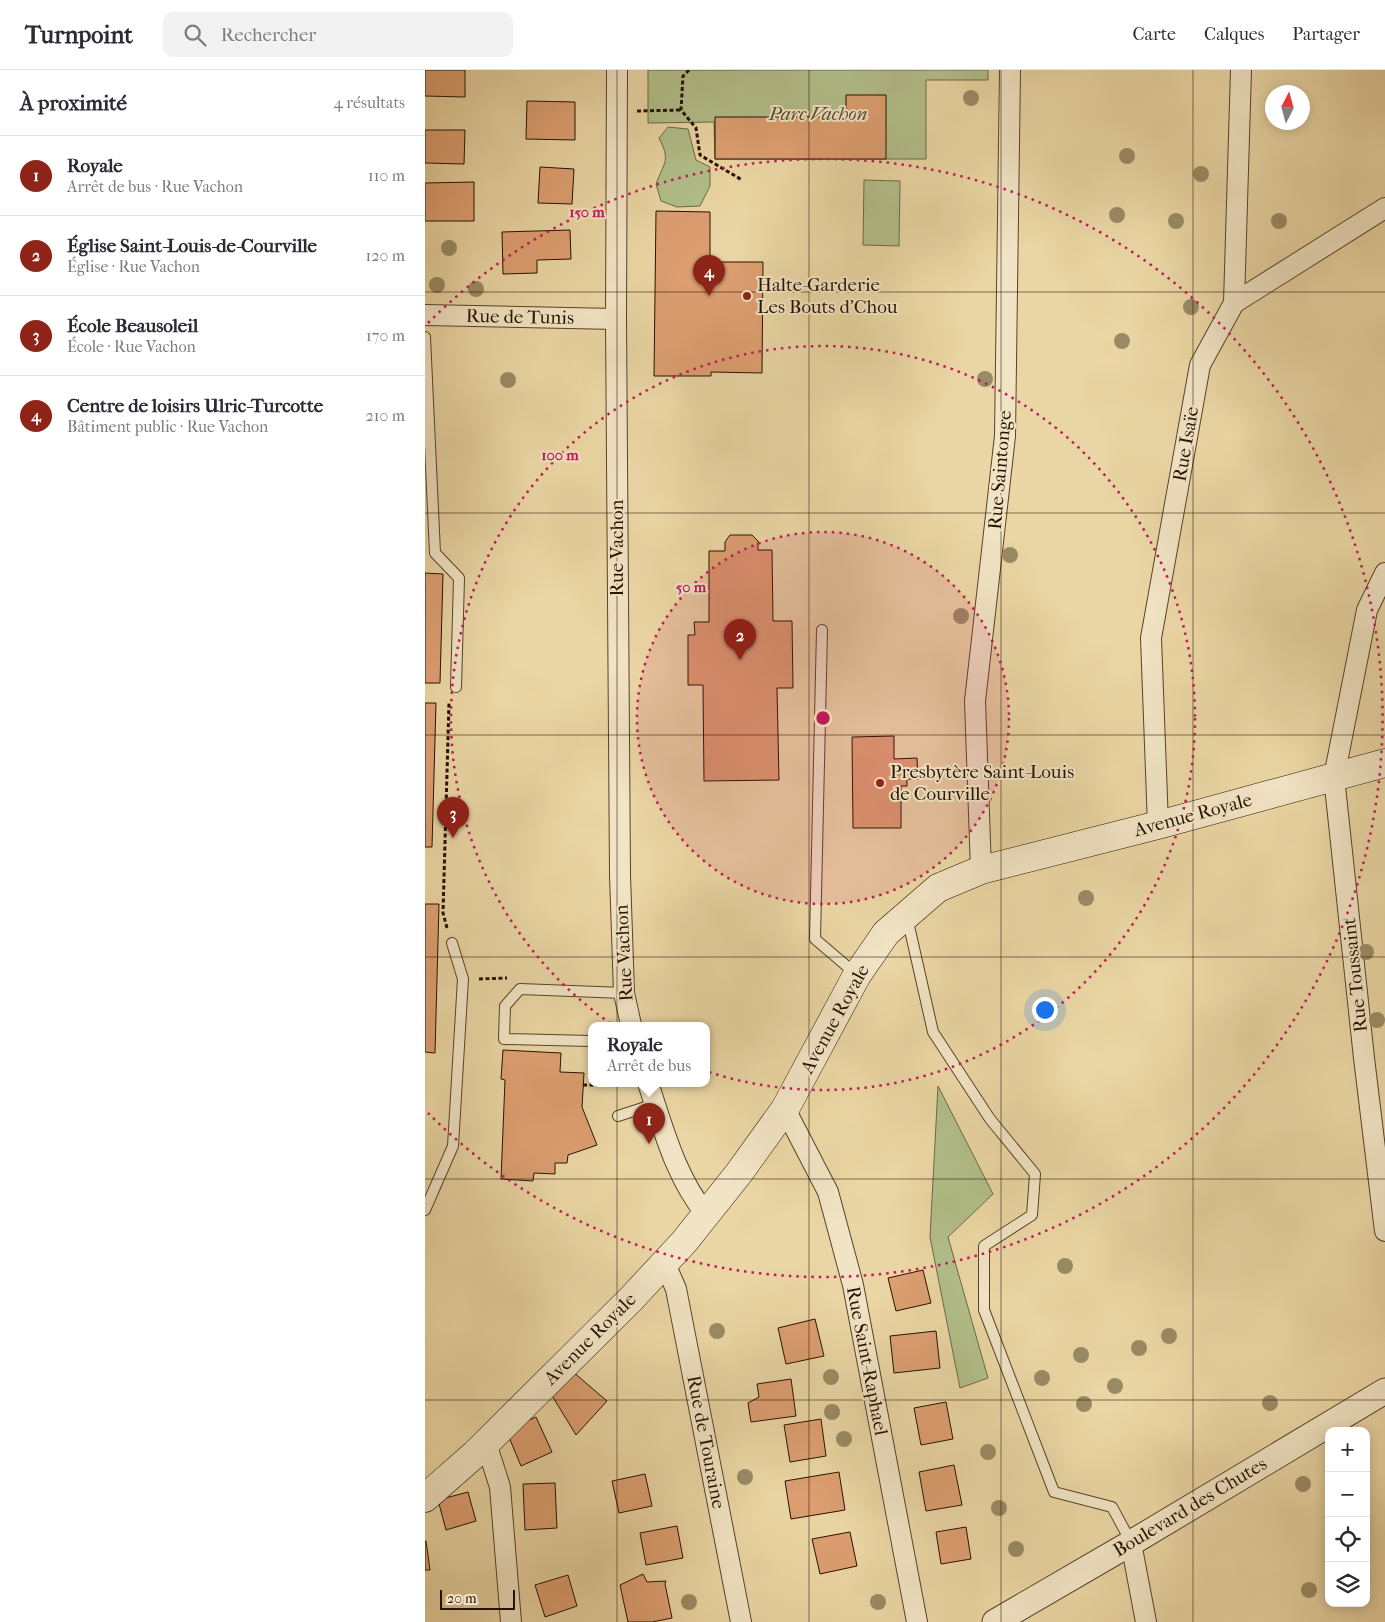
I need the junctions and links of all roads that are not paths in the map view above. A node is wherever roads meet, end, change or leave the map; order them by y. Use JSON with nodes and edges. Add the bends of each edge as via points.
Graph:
{"nodes":[{"id":1,"x":617,"y":70,"type":"edge"},
{"id":2,"x":1010,"y":70,"type":"edge"},
{"id":3,"x":1241,"y":70,"type":"edge"},
{"id":4,"x":1385,"y":208,"type":"edge"},
{"id":5,"x":1234,"y":303,"type":"junction"},
{"id":6,"x":425,"y":315,"type":"edge"},
{"id":7,"x":616,"y":319,"type":"junction"},
{"id":8,"x":425,"y":337,"type":"edge"},
{"id":9,"x":1385,"y":573,"type":"edge"},
{"id":10,"x":822,"y":630,"type":"dead end"},
{"id":11,"x":456,"y":687,"type":"road end"},
{"id":12,"x":1385,"y":763,"type":"edge"},
{"id":13,"x":1334,"y":778,"type":"junction"},
{"id":14,"x":1158,"y":825,"type":"junction"},
{"id":15,"x":981,"y":870,"type":"junction"},
{"id":16,"x":906,"y":915,"type":"junction"},
{"id":17,"x":451,"y":943,"type":"road end"},
{"id":18,"x":857,"y":974,"type":"junction"},
{"id":19,"x":624,"y":992,"type":"junction"},
{"id":20,"x":630,"y":1022,"type":"edge"},
{"id":21,"x":588,"y":1041,"type":"edge"},
{"id":22,"x":649,"y":1087,"type":"edge"},
{"id":23,"x":655,"y":1104,"type":"junction"},
{"id":24,"x":785,"y":1110,"type":"junction"},
{"id":25,"x":618,"y":1116,"type":"dead end"},
{"id":26,"x":425,"y":1210,"type":"edge"},
{"id":27,"x":707,"y":1214,"type":"junction"},
{"id":28,"x":1385,"y":1231,"type":"edge"},
{"id":29,"x":663,"y":1264,"type":"junction"},
{"id":30,"x":1385,"y":1391,"type":"edge"},
{"id":31,"x":486,"y":1443,"type":"junction"},
{"id":32,"x":425,"y":1498,"type":"edge"},
{"id":33,"x":1131,"y":1543,"type":"junction"},
{"id":34,"x":511,"y":1622,"type":"edge"},
{"id":35,"x":741,"y":1622,"type":"edge"},
{"id":36,"x":917,"y":1622,"type":"edge"},
{"id":37,"x":995,"y":1622,"type":"edge"},
{"id":38,"x":1146,"y":1622,"type":"edge"}],
"edges":[{"from":1,"to":7,"type":"street","name":"Rue Vachon"},
{"from":2,"to":15,"type":"street","name":"Rue Saintonge","via":[[1005,436],[975,701]]},
{"from":3,"to":5,"type":"street","name":"Rue Isaïe"},
{"from":4,"to":5,"type":"street"},
{"from":5,"to":14,"type":"street","name":"Rue Isaïe","via":[[1200,365],[1151,638]]},
{"from":6,"to":7,"type":"street","name":"Rue de Tunis"},
{"from":7,"to":19,"type":"street","name":"Rue Vachon"},
{"from":8,"to":11,"type":"lane","via":[[435,553],[459,578]]},
{"from":9,"to":13,"type":"street","name":"Rue Toussaint","via":[[1367,610]]},
{"from":10,"to":18,"type":"lane","via":[[815,939]]},
{"from":12,"to":13,"type":"main road","name":"Avenue Royale"},
{"from":13,"to":14,"type":"main road","name":"Avenue Royale"},
{"from":13,"to":28,"type":"street","name":"Rue Toussaint"},
{"from":14,"to":15,"type":"main road","name":"Avenue Royale"},
{"from":15,"to":16,"type":"main road","name":"Avenue Royale","via":[[938,888]]},
{"from":16,"to":18,"type":"main road","name":"Avenue Royale","via":[[886,933]]},
{"from":16,"to":33,"type":"lane","via":[[933,1032],[990,1119],[1035,1174],[1032,1215],[984,1246],[983,1310],[1054,1492],[1112,1507]]},
{"from":17,"to":26,"type":"lane","via":[[463,979],[453,1146]]},
{"from":18,"to":24,"type":"main road","name":"Avenue Royale"},
{"from":19,"to":20,"type":"street","name":"Rue Vachon"},
{"from":19,"to":21,"type":"lane","via":[[519,989],[505,1006],[504,1039]]},
{"from":22,"to":23,"type":"street"},
{"from":23,"to":25,"type":"lane"},
{"from":23,"to":27,"type":"street","via":[[688,1188]]},
{"from":24,"to":27,"type":"main road","name":"Avenue Royale"},
{"from":24,"to":36,"type":"street","name":"Rue Saint-Raphael","via":[[827,1192],[853,1285]]},
{"from":27,"to":29,"type":"main road","name":"Avenue Royale"},
{"from":29,"to":31,"type":"main road","name":"Avenue Royale"},
{"from":29,"to":35,"type":"street","name":"Rue de Touraine","via":[[675,1289]]},
{"from":30,"to":33,"type":"street","name":"Boulevard des Chutes"},
{"from":31,"to":32,"type":"main road","name":"Avenue Royale"},
{"from":31,"to":34,"type":"street","via":[[500,1487]]},
{"from":33,"to":37,"type":"street","name":"Boulevard des Chutes"},
{"from":33,"to":38,"type":"street"}]}
